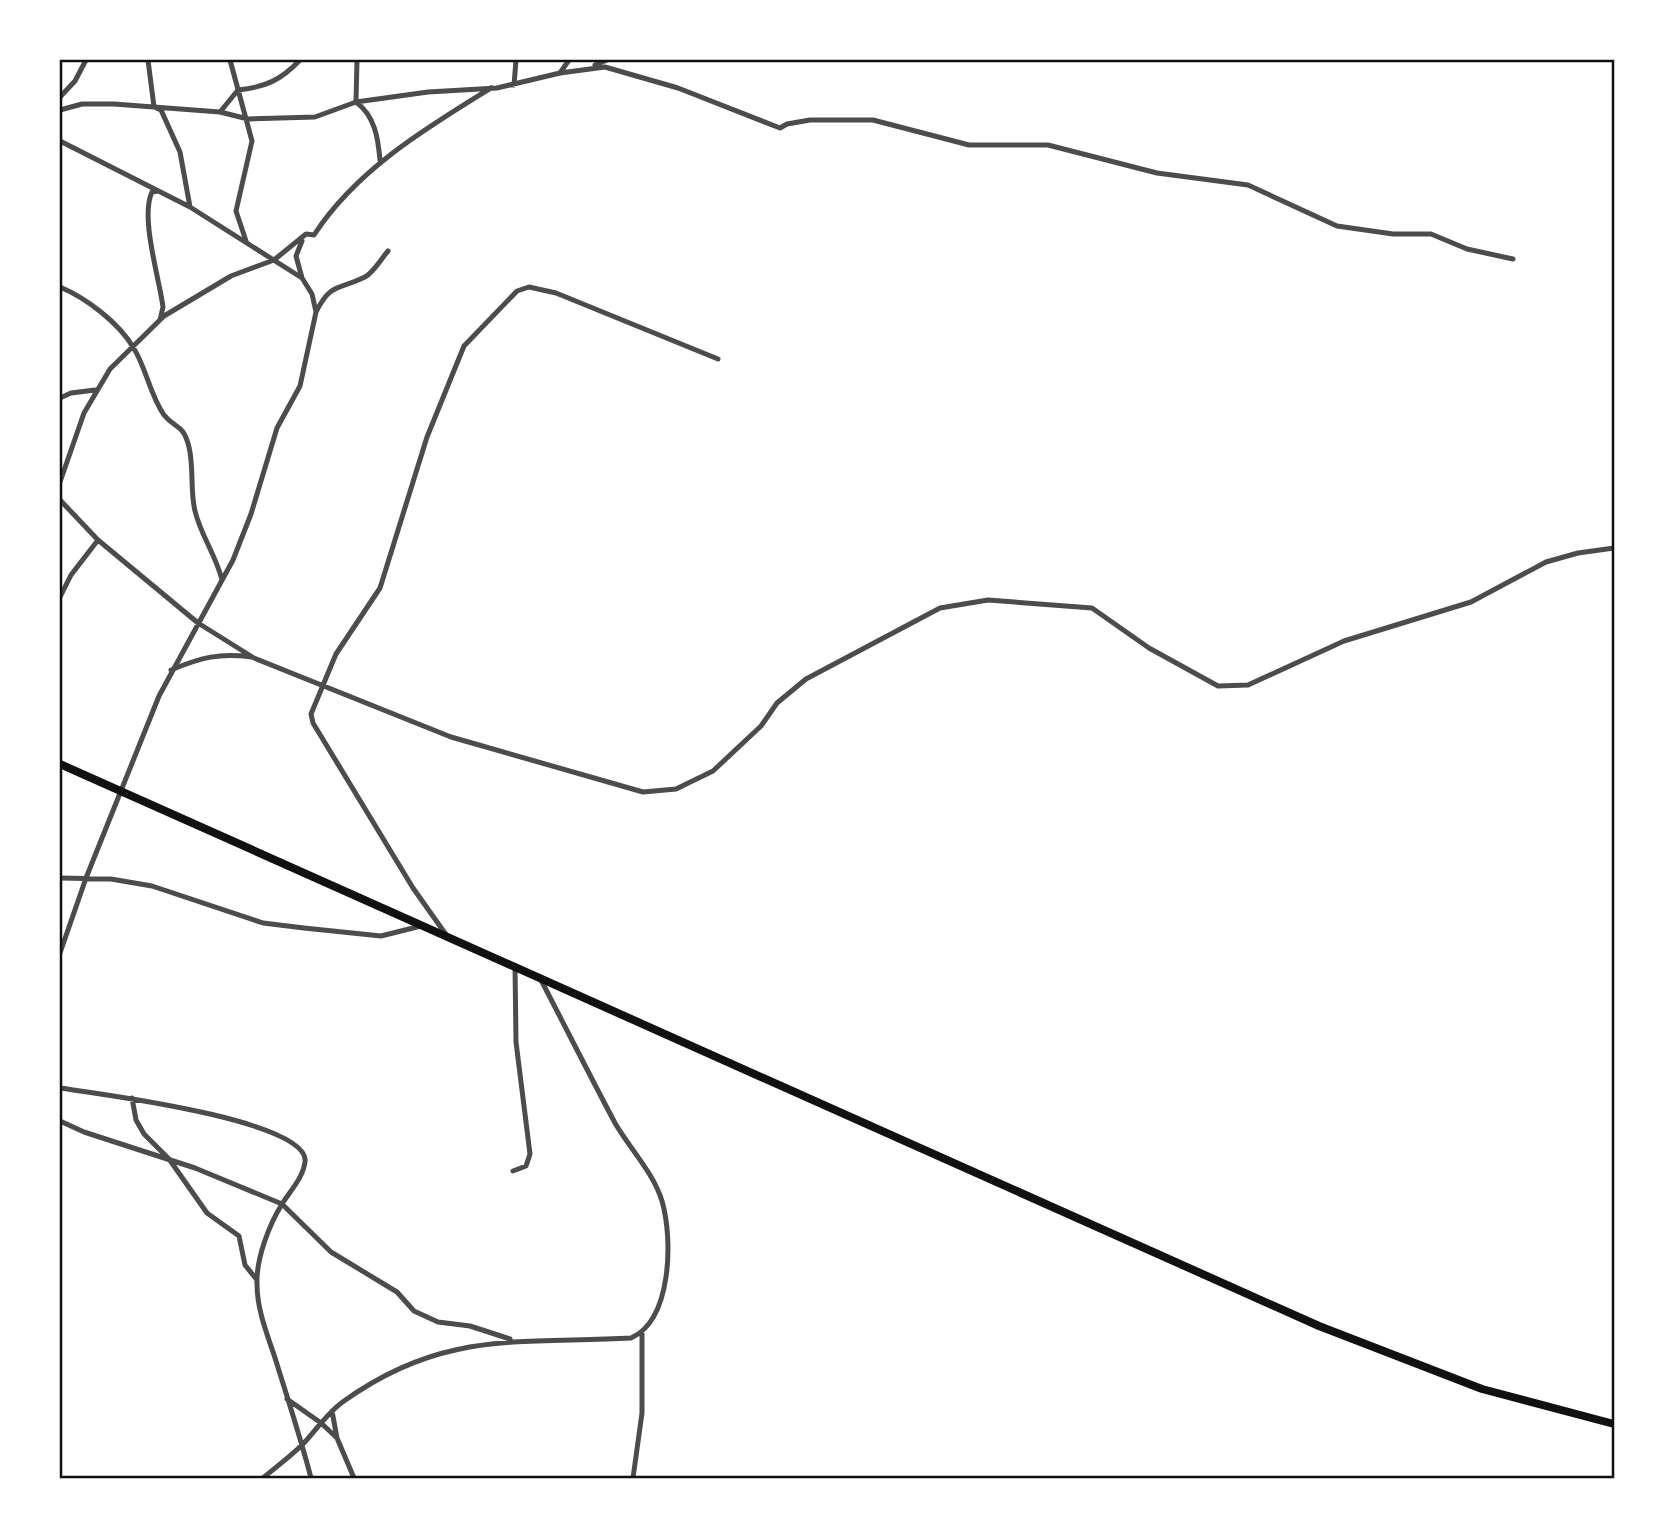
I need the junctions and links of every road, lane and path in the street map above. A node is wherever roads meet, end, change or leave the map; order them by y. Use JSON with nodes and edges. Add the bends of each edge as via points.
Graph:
{"nodes":[{"id":1,"x":86,"y":60,"type":"edge"},
{"id":2,"x":148,"y":60,"type":"edge"},
{"id":3,"x":229,"y":60,"type":"edge"},
{"id":4,"x":300,"y":60,"type":"edge"},
{"id":5,"x":357,"y":60,"type":"edge"},
{"id":6,"x":516,"y":60,"type":"edge"},
{"id":7,"x":569,"y":60,"type":"edge"},
{"id":8,"x":607,"y":60,"type":"edge"},
{"id":9,"x":592,"y":67,"type":"junction"},
{"id":10,"x":560,"y":73,"type":"junction"},
{"id":11,"x":513,"y":85,"type":"junction"},
{"id":12,"x":492,"y":87,"type":"junction"},
{"id":13,"x":238,"y":90,"type":"junction"},
{"id":14,"x":60,"y":97,"type":"edge"},
{"id":15,"x":356,"y":102,"type":"junction"},
{"id":16,"x":154,"y":107,"type":"junction"},
{"id":17,"x":60,"y":110,"type":"edge"},
{"id":18,"x":220,"y":112,"type":"junction"},
{"id":19,"x":248,"y":120,"type":"junction"},
{"id":20,"x":60,"y":141,"type":"edge"},
{"id":21,"x":380,"y":160,"type":"junction"},
{"id":22,"x":158,"y":191,"type":"junction"},
{"id":23,"x":190,"y":207,"type":"junction"},
{"id":24,"x":306,"y":234,"type":"junction"},
{"id":25,"x":246,"y":241,"type":"junction"},
{"id":26,"x":388,"y":251,"type":"dead end"},
{"id":27,"x":1513,"y":259,"type":"dead end"},
{"id":28,"x":274,"y":260,"type":"junction"},
{"id":29,"x":302,"y":278,"type":"junction"},
{"id":30,"x":60,"y":287,"type":"edge"},
{"id":31,"x":316,"y":312,"type":"junction"},
{"id":32,"x":160,"y":320,"type":"junction"},
{"id":33,"x":133,"y":347,"type":"junction"},
{"id":34,"x":718,"y":359,"type":"dead end"},
{"id":35,"x":95,"y":390,"type":"junction"},
{"id":36,"x":60,"y":398,"type":"edge"},
{"id":37,"x":60,"y":482,"type":"edge"},
{"id":38,"x":60,"y":499,"type":"edge"},
{"id":39,"x":97,"y":540,"type":"junction"},
{"id":40,"x":1615,"y":548,"type":"edge"},
{"id":41,"x":222,"y":580,"type":"junction"},
{"id":42,"x":60,"y":597,"type":"edge"},
{"id":43,"x":198,"y":622,"type":"junction"},
{"id":44,"x":254,"y":658,"type":"junction"},
{"id":45,"x":171,"y":670,"type":"junction"},
{"id":46,"x":322,"y":684,"type":"junction"},
{"id":47,"x":60,"y":764,"type":"edge"},
{"id":48,"x":122,"y":790,"type":"junction"},
{"id":49,"x":60,"y":878,"type":"edge"},
{"id":50,"x":86,"y":878,"type":"junction"},
{"id":51,"x":421,"y":926,"type":"junction"},
{"id":52,"x":449,"y":938,"type":"junction"},
{"id":53,"x":60,"y":953,"type":"edge"},
{"id":54,"x":515,"y":966,"type":"junction"},
{"id":55,"x":540,"y":978,"type":"junction"},
{"id":56,"x":60,"y":1088,"type":"edge"},
{"id":57,"x":132,"y":1098,"type":"junction"},
{"id":58,"x":60,"y":1121,"type":"edge"},
{"id":59,"x":169,"y":1159,"type":"junction"},
{"id":60,"x":513,"y":1171,"type":"dead end"},
{"id":61,"x":282,"y":1204,"type":"junction"},
{"id":62,"x":257,"y":1280,"type":"junction"},
{"id":63,"x":642,"y":1333,"type":"junction"},
{"id":64,"x":513,"y":1340,"type":"junction"},
{"id":65,"x":287,"y":1399,"type":"junction"},
{"id":66,"x":332,"y":1411,"type":"junction"},
{"id":67,"x":321,"y":1423,"type":"junction"},
{"id":68,"x":1615,"y":1424,"type":"edge"},
{"id":69,"x":337,"y":1438,"type":"junction"},
{"id":70,"x":302,"y":1445,"type":"junction"},
{"id":71,"x":263,"y":1479,"type":"edge"},
{"id":72,"x":311,"y":1479,"type":"edge"},
{"id":73,"x":354,"y":1479,"type":"edge"},
{"id":74,"x":633,"y":1479,"type":"edge"}],
"edges":[{"from":1,"to":14,"type":"street"},
{"from":2,"to":16,"type":"street"},
{"from":3,"to":13,"type":"street"},
{"from":4,"to":13,"type":"street","via":[[274,82]]},
{"from":5,"to":15,"type":"street"},
{"from":6,"to":11,"type":"street"},
{"from":7,"to":10,"type":"street"},
{"from":8,"to":9,"type":"street"},
{"from":9,"to":10,"type":"street"},
{"from":9,"to":27,"type":"street","via":[[618,69],[678,88],[780,128],[810,120],[873,120],[969,145],[1048,145],[1157,173],[1248,185],[1338,226],[1430,234],[1467,249]]},
{"from":10,"to":11,"type":"street"},
{"from":11,"to":12,"type":"street"},
{"from":12,"to":15,"type":"street"},
{"from":12,"to":21,"type":"street"},
{"from":13,"to":18,"type":"street"},
{"from":13,"to":19,"type":"street"},
{"from":15,"to":19,"type":"street","via":[[315,117]]},
{"from":15,"to":21,"type":"street","via":[[372,121]]},
{"from":16,"to":17,"type":"street","via":[[82,104]]},
{"from":16,"to":18,"type":"street"},
{"from":16,"to":23,"type":"street","via":[[161,110],[173,133]]},
{"from":18,"to":19,"type":"street"},
{"from":19,"to":25,"type":"street","via":[[252,141],[236,211]]},
{"from":20,"to":22,"type":"street"},
{"from":21,"to":24,"type":"street","via":[[328,212],[314,234]]},
{"from":22,"to":23,"type":"street"},
{"from":22,"to":32,"type":"street","via":[[148,199],[147,216],[163,307]]},
{"from":23,"to":25,"type":"street"},
{"from":24,"to":28,"type":"street"},
{"from":24,"to":29,"type":"street","via":[[296,256]]},
{"from":25,"to":28,"type":"street"},
{"from":26,"to":31,"type":"street","via":[[370,273],[335,286]]},
{"from":28,"to":29,"type":"street"},
{"from":28,"to":32,"type":"street","via":[[231,276]]},
{"from":29,"to":31,"type":"street","via":[[313,295]]},
{"from":30,"to":33,"type":"street","via":[[114,324]]},
{"from":31,"to":41,"type":"street","via":[[300,386],[277,428],[251,514]]},
{"from":32,"to":33,"type":"street"},
{"from":33,"to":35,"type":"street"},
{"from":33,"to":41,"type":"street","via":[[164,415],[179,425],[186,437],[194,508]]},
{"from":34,"to":46,"type":"street","via":[[556,293],[529,287],[517,291],[464,345],[427,437],[380,588],[336,654]]},
{"from":35,"to":36,"type":"street"},
{"from":35,"to":37,"type":"street"},
{"from":38,"to":39,"type":"street"},
{"from":39,"to":42,"type":"street"},
{"from":39,"to":43,"type":"street"},
{"from":40,"to":46,"type":"street","via":[[1546,562],[1471,601],[1344,641],[1248,685],[1218,685],[1149,648],[1093,608],[988,600],[940,608],[806,680],[777,703],[761,726],[713,771],[660,793],[502,754]]},
{"from":41,"to":43,"type":"street"},
{"from":43,"to":44,"type":"street"},
{"from":43,"to":45,"type":"street"},
{"from":44,"to":45,"type":"street","via":[[225,654]]},
{"from":44,"to":46,"type":"street"},
{"from":45,"to":48,"type":"street"},
{"from":46,"to":52,"type":"street","via":[[311,708],[313,723],[413,888]]},
{"from":47,"to":48,"type":"main road"},
{"from":48,"to":50,"type":"street"},
{"from":48,"to":51,"type":"main road"},
{"from":49,"to":50,"type":"street"},
{"from":50,"to":51,"type":"street","via":[[152,886],[263,923],[380,936]]},
{"from":50,"to":53,"type":"street"},
{"from":51,"to":52,"type":"main road"},
{"from":52,"to":54,"type":"main road"},
{"from":54,"to":55,"type":"main road"},
{"from":54,"to":60,"type":"street","via":[[516,1042],[530,1154],[526,1166]]},
{"from":55,"to":63,"type":"street","via":[[663,1205],[667,1276],[651,1322]]},
{"from":55,"to":68,"type":"main road","via":[[1319,1326],[1482,1389]]},
{"from":56,"to":57,"type":"street"},
{"from":57,"to":59,"type":"street","via":[[144,1135]]},
{"from":57,"to":61,"type":"street","via":[[218,1116],[297,1144],[306,1161]]},
{"from":58,"to":59,"type":"street"},
{"from":59,"to":61,"type":"street"},
{"from":59,"to":62,"type":"street","via":[[207,1213],[239,1236],[241,1255]]},
{"from":61,"to":62,"type":"street","via":[[270,1228]]},
{"from":61,"to":64,"type":"street","via":[[331,1252],[397,1292],[414,1311],[438,1322],[470,1326]]},
{"from":62,"to":65,"type":"street","via":[[261,1314]]},
{"from":63,"to":64,"type":"street","via":[[631,1338],[577,1341]]},
{"from":63,"to":74,"type":"street","via":[[642,1413]]},
{"from":64,"to":66,"type":"street","via":[[429,1356],[398,1368]]},
{"from":65,"to":67,"type":"street"},
{"from":65,"to":70,"type":"street"},
{"from":66,"to":67,"type":"street"},
{"from":66,"to":69,"type":"street"},
{"from":67,"to":69,"type":"street"},
{"from":67,"to":70,"type":"street"},
{"from":69,"to":73,"type":"street"},
{"from":70,"to":71,"type":"street"},
{"from":70,"to":72,"type":"street"}]}
